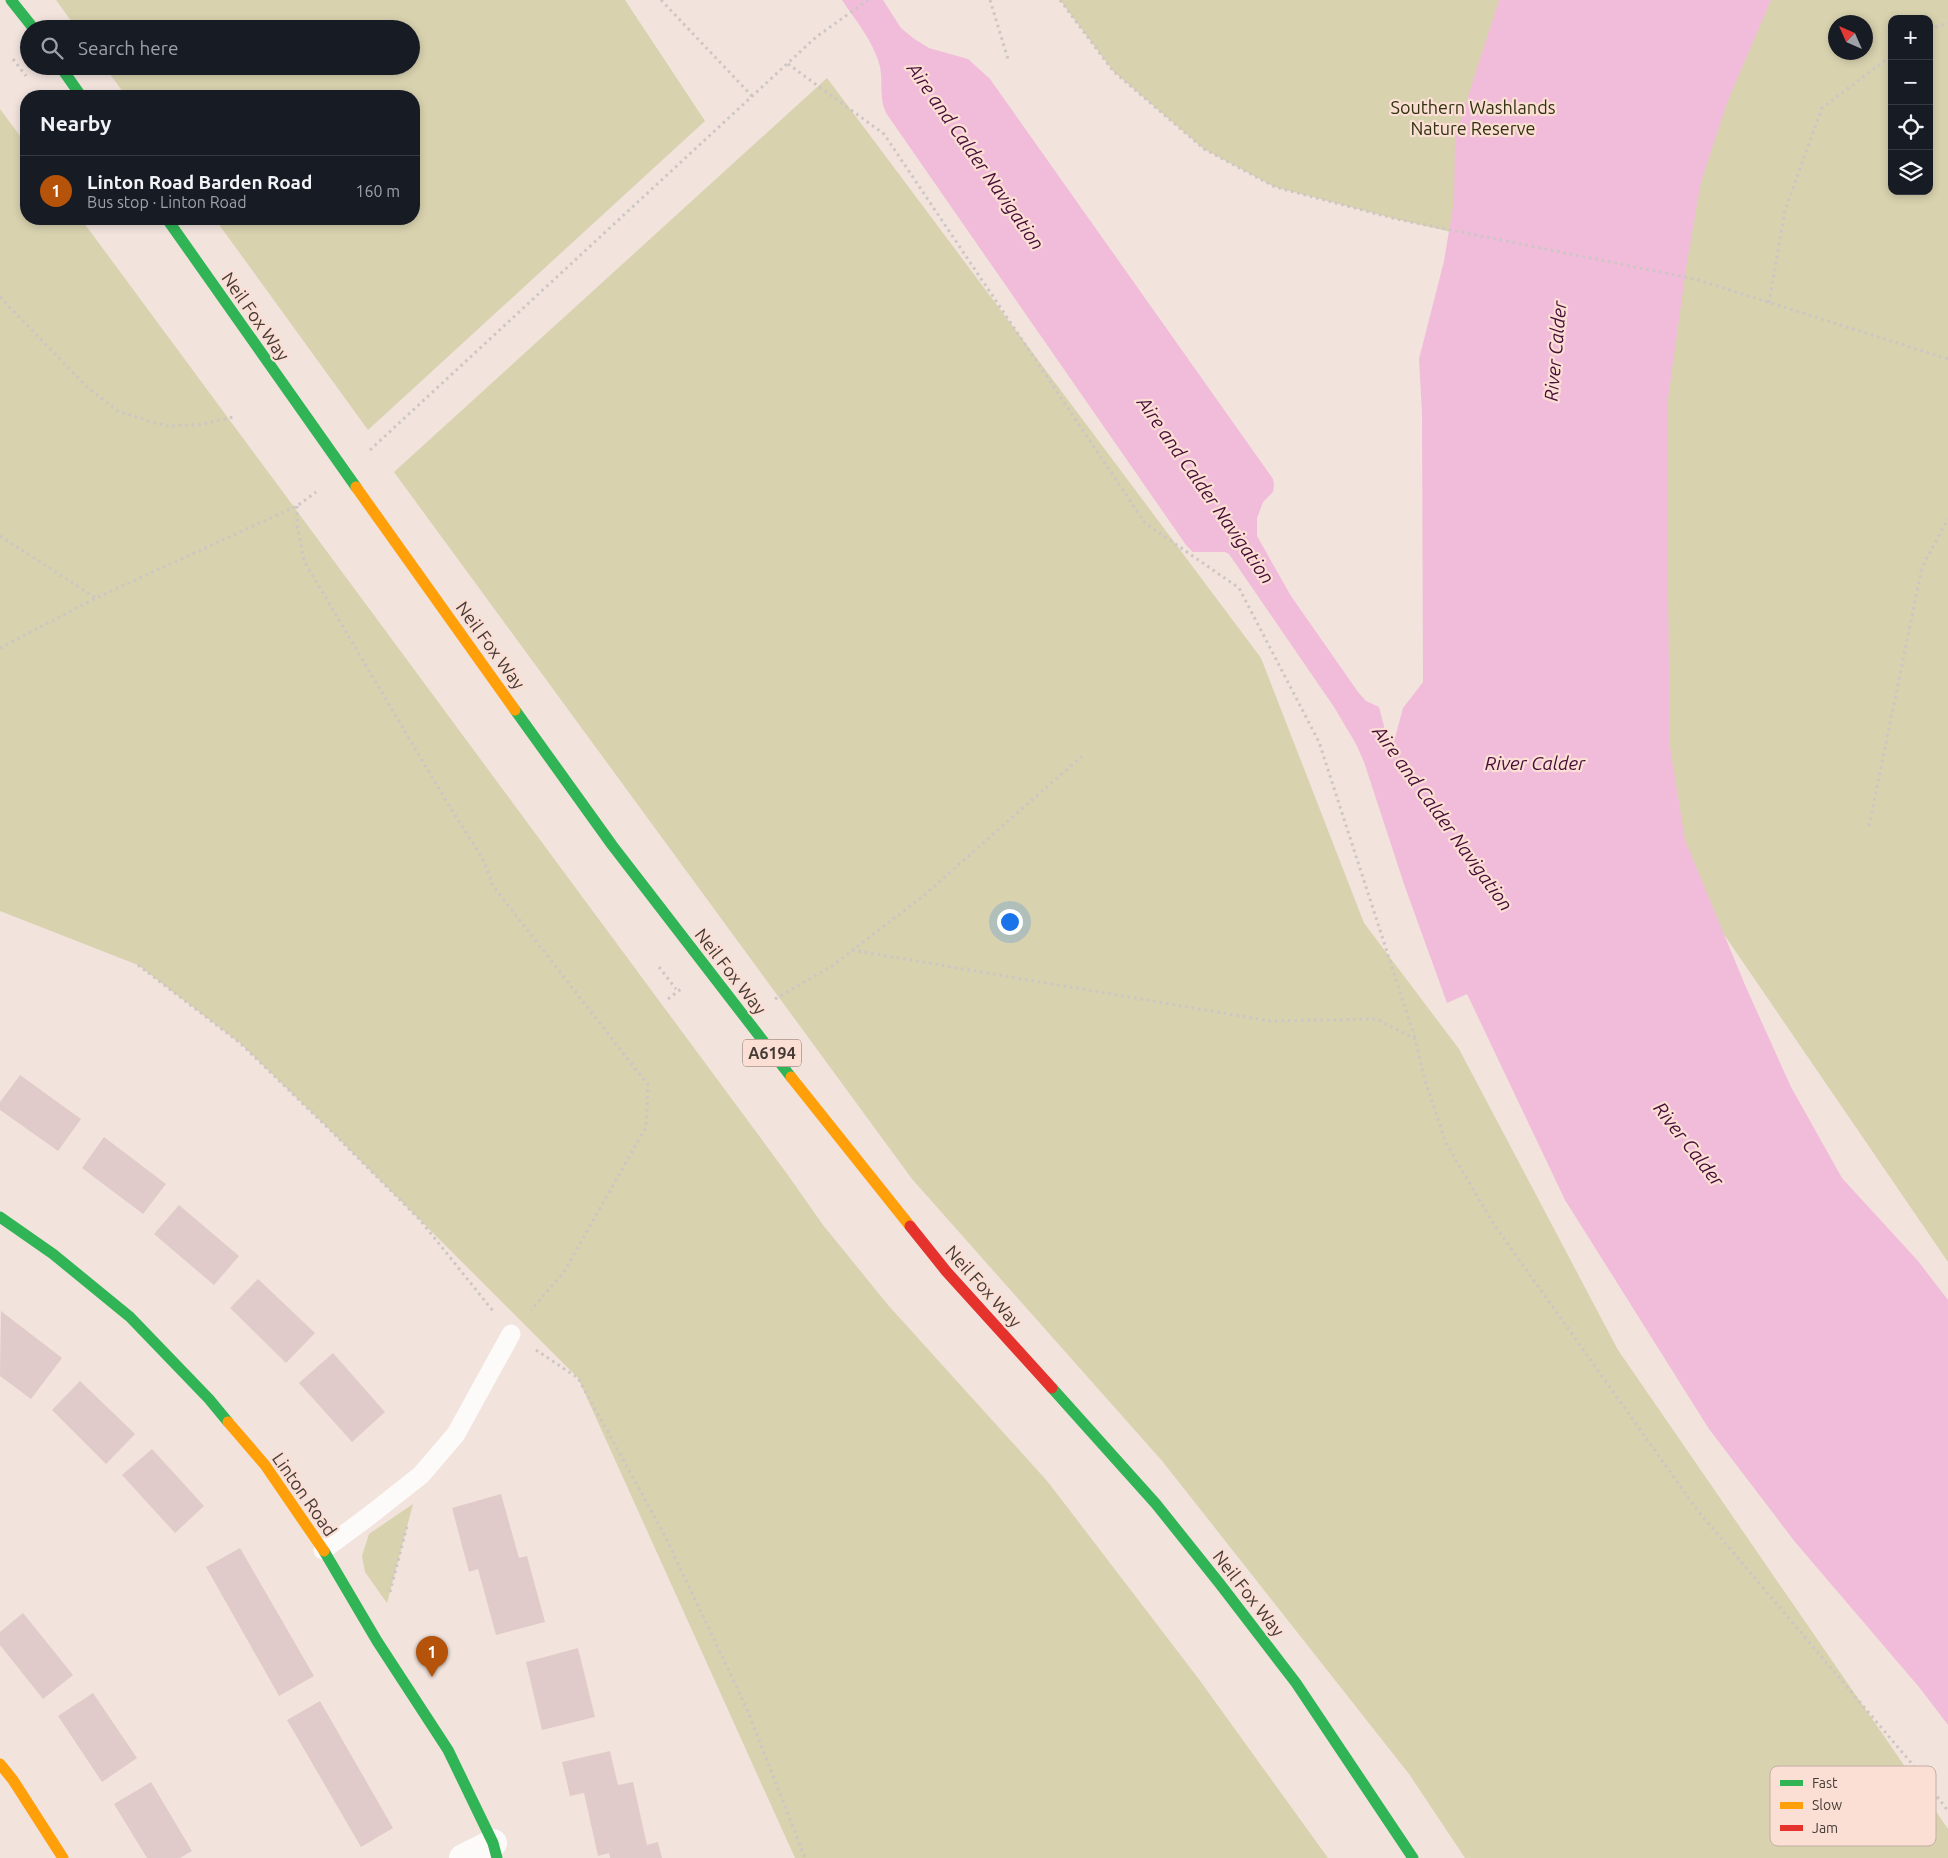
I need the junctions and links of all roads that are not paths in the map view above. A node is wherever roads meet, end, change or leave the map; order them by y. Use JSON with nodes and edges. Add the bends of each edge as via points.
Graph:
{"nodes":[{"id":1,"x":11,"y":0,"type":"edge"},
{"id":2,"x":27,"y":20,"type":"edge"},
{"id":3,"x":66,"y":75,"type":"edge"},
{"id":4,"x":77,"y":90,"type":"edge"},
{"id":5,"x":171,"y":225,"type":"edge"},
{"id":6,"x":0,"y":1217,"type":"edge"},
{"id":7,"x":511,"y":1334,"type":"road end"},
{"id":8,"x":323,"y":1550,"type":"junction"},
{"id":9,"x":0,"y":1764,"type":"edge"},
{"id":10,"x":495,"y":1851,"type":"edge"},
{"id":11,"x":63,"y":1858,"type":"edge"},
{"id":12,"x":463,"y":1858,"type":"edge"},
{"id":13,"x":1414,"y":1858,"type":"edge"}],
"edges":[{"from":1,"to":2,"type":"main road"},
{"from":3,"to":4,"type":"main road"},
{"from":5,"to":13,"type":"main road","name":"Neil Fox Way","number":"A6194","via":[[612,845],[818,1113],[946,1272],[1156,1504],[1220,1584],[1296,1683]]},
{"from":6,"to":8,"type":"main road","name":"Linton Road","via":[[130,1317],[209,1399],[265,1465]]},
{"from":7,"to":8,"type":"lane","via":[[456,1434],[421,1475]]},
{"from":8,"to":10,"type":"main road","name":"Linton Road","via":[[377,1642],[448,1750]]},
{"from":9,"to":11,"type":"main road"},
{"from":10,"to":12,"type":"street"}]}
